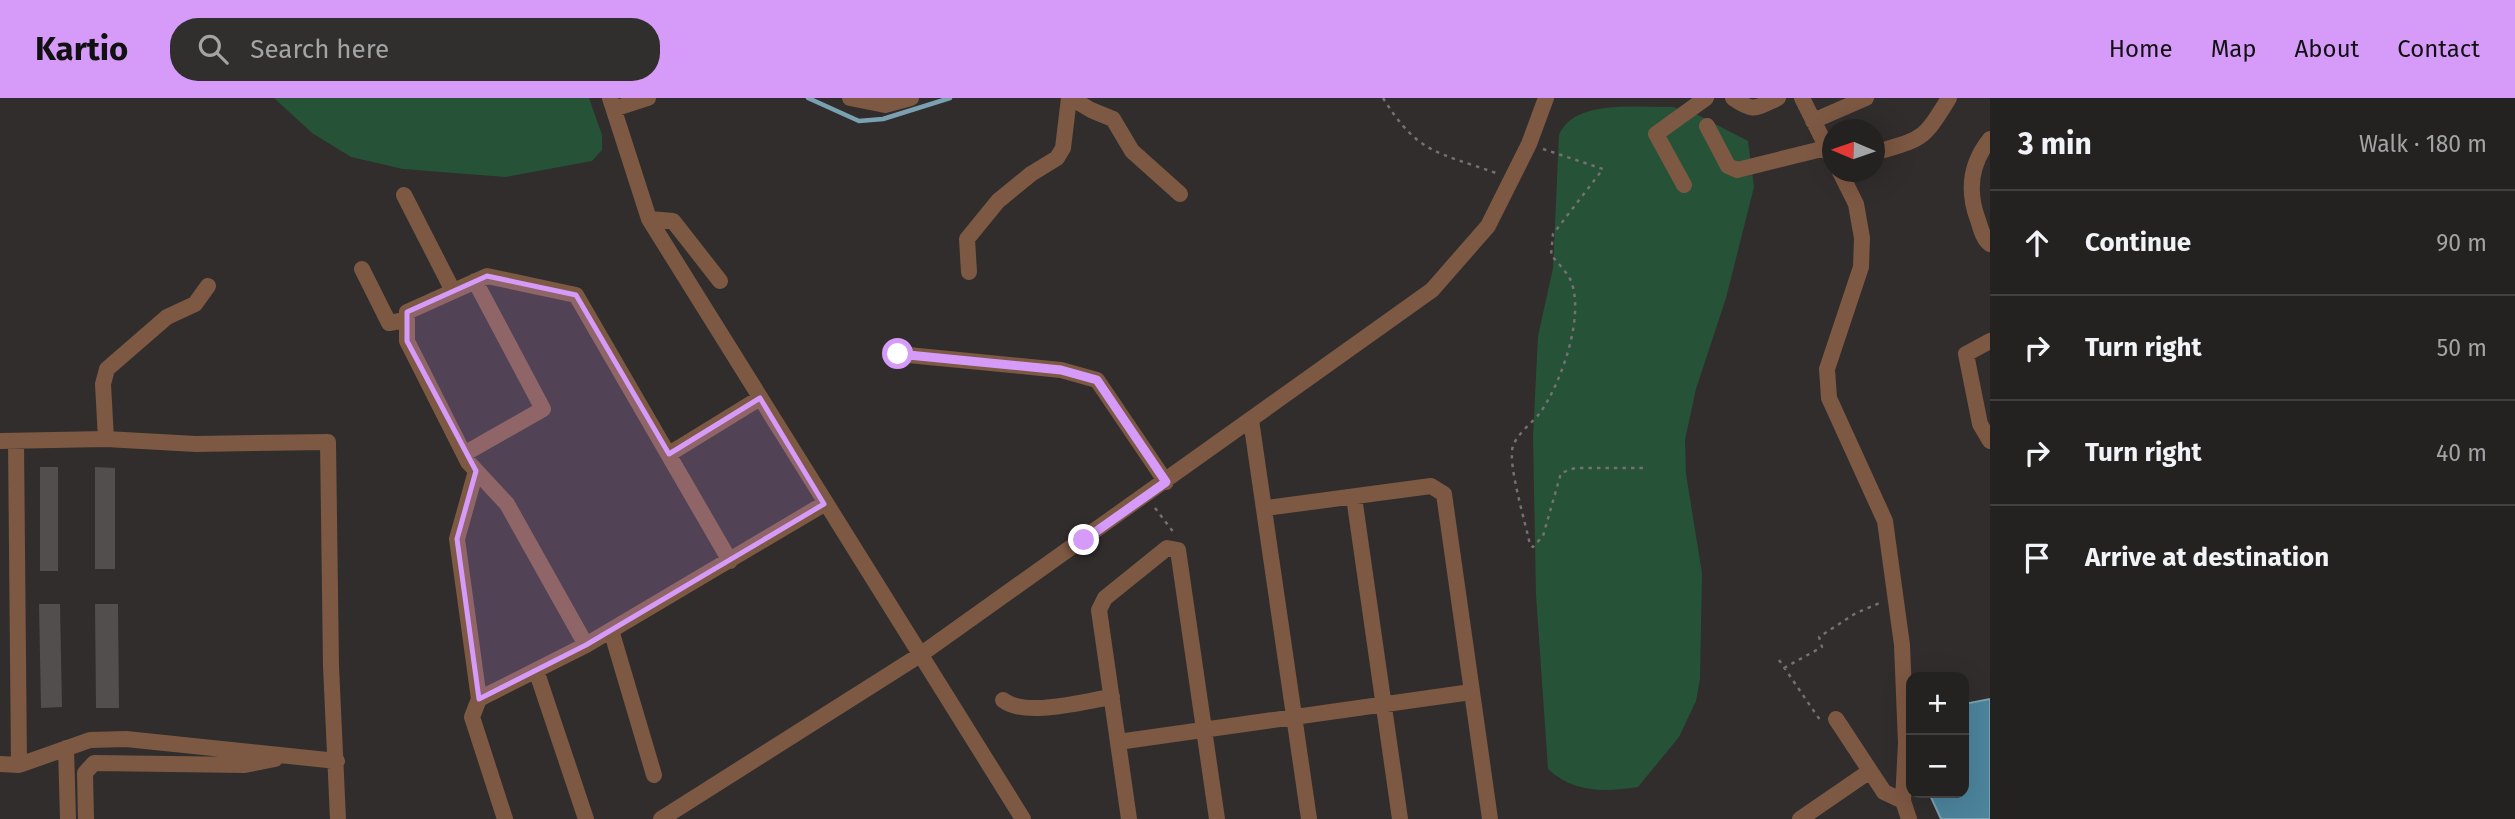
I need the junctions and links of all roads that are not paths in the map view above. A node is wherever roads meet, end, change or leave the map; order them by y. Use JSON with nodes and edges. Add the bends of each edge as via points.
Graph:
{"nodes":[{"id":1,"x":648,"y":98,"type":"edge"},
{"id":2,"x":850,"y":98,"type":"edge"},
{"id":3,"x":911,"y":98,"type":"edge"},
{"id":4,"x":1070,"y":98,"type":"edge"},
{"id":5,"x":1546,"y":98,"type":"edge"},
{"id":6,"x":1706,"y":98,"type":"edge"},
{"id":7,"x":1733,"y":98,"type":"edge"},
{"id":8,"x":1778,"y":98,"type":"edge"},
{"id":9,"x":1802,"y":98,"type":"edge"},
{"id":10,"x":1866,"y":98,"type":"edge"},
{"id":11,"x":1949,"y":98,"type":"edge"},
{"id":12,"x":612,"y":104,"type":"edge"},
{"id":13,"x":1813,"y":121,"type":"junction"},
{"id":14,"x":1707,"y":126,"type":"dead end"},
{"id":15,"x":1822,"y":139,"type":"edge"},
{"id":16,"x":1988,"y":145,"type":"edge"},
{"id":17,"x":1885,"y":150,"type":"edge"},
{"id":18,"x":1822,"y":154,"type":"edge"},
{"id":19,"x":1845,"y":182,"type":"edge"},
{"id":20,"x":1684,"y":185,"type":"dead end"},
{"id":21,"x":1180,"y":194,"type":"dead end"},
{"id":22,"x":404,"y":195,"type":"dead end"},
{"id":23,"x":649,"y":219,"type":"junction"},
{"id":24,"x":1990,"y":244,"type":"edge"},
{"id":25,"x":362,"y":269,"type":"dead end"},
{"id":26,"x":969,"y":272,"type":"dead end"},
{"id":27,"x":475,"y":281,"type":"junction"},
{"id":28,"x":720,"y":281,"type":"dead end"},
{"id":29,"x":208,"y":286,"type":"dead end"},
{"id":30,"x":453,"y":291,"type":"junction"},
{"id":31,"x":407,"y":320,"type":"junction"},
{"id":32,"x":1990,"y":341,"type":"edge"},
{"id":33,"x":898,"y":354,"type":"dead end"},
{"id":34,"x":761,"y":398,"type":"junction"},
{"id":35,"x":1251,"y":420,"type":"junction"},
{"id":36,"x":106,"y":439,"type":"junction"},
{"id":37,"x":8,"y":441,"type":"edge"},
{"id":38,"x":1990,"y":441,"type":"edge"},
{"id":39,"x":464,"y":454,"type":"junction"},
{"id":40,"x":670,"y":454,"type":"junction"},
{"id":41,"x":476,"y":471,"type":"junction"},
{"id":42,"x":1166,"y":482,"type":"junction"},
{"id":43,"x":1354,"y":497,"type":"junction"},
{"id":44,"x":824,"y":504,"type":"junction"},
{"id":45,"x":1266,"y":508,"type":"junction"},
{"id":46,"x":0,"y":551,"type":"edge"},
{"id":47,"x":17,"y":551,"type":"junction"},
{"id":48,"x":730,"y":561,"type":"junction"},
{"id":49,"x":611,"y":630,"type":"junction"},
{"id":50,"x":586,"y":645,"type":"junction"},
{"id":51,"x":920,"y":655,"type":"junction"},
{"id":52,"x":536,"y":670,"type":"junction"},
{"id":53,"x":1471,"y":692,"type":"junction"},
{"id":54,"x":1112,"y":696,"type":"junction"},
{"id":55,"x":479,"y":699,"type":"junction"},
{"id":56,"x":1003,"y":700,"type":"dead end"},
{"id":57,"x":1383,"y":705,"type":"junction"},
{"id":58,"x":1294,"y":718,"type":"junction"},
{"id":59,"x":1836,"y":719,"type":"road end"},
{"id":60,"x":1205,"y":730,"type":"junction"},
{"id":61,"x":1118,"y":741,"type":"junction"},
{"id":62,"x":66,"y":748,"type":"junction"},
{"id":63,"x":292,"y":756,"type":"junction"},
{"id":64,"x":337,"y":761,"type":"junction"},
{"id":65,"x":0,"y":764,"type":"edge"},
{"id":66,"x":19,"y":765,"type":"junction"},
{"id":67,"x":1870,"y":771,"type":"junction"},
{"id":68,"x":654,"y":775,"type":"dead end"},
{"id":69,"x":1903,"y":801,"type":"junction"},
{"id":70,"x":68,"y":819,"type":"edge"},
{"id":71,"x":86,"y":819,"type":"edge"},
{"id":72,"x":338,"y":819,"type":"edge"},
{"id":73,"x":505,"y":819,"type":"edge"},
{"id":74,"x":586,"y":819,"type":"edge"},
{"id":75,"x":661,"y":819,"type":"edge"},
{"id":76,"x":1023,"y":819,"type":"edge"},
{"id":77,"x":1129,"y":819,"type":"edge"},
{"id":78,"x":1217,"y":819,"type":"edge"},
{"id":79,"x":1309,"y":819,"type":"edge"},
{"id":80,"x":1400,"y":819,"type":"edge"},
{"id":81,"x":1490,"y":819,"type":"edge"},
{"id":82,"x":1800,"y":819,"type":"edge"},
{"id":83,"x":1909,"y":819,"type":"edge"}],
"edges":[{"from":1,"to":12,"type":"street"},
{"from":2,"to":3,"type":"street","via":[[885,105]]},
{"from":4,"to":21,"type":"street","via":[[1113,118],[1132,151]]},
{"from":4,"to":26,"type":"street","via":[[1063,148],[1057,158],[998,201],[967,239]]},
{"from":5,"to":35,"type":"street","via":[[1488,226],[1432,290]]},
{"from":6,"to":20,"type":"street","via":[[1656,134]]},
{"from":7,"to":8,"type":"street","via":[[1748,108]]},
{"from":9,"to":13,"type":"street"},
{"from":10,"to":13,"type":"street"},
{"from":11,"to":17,"type":"street","via":[[1927,133]]},
{"from":12,"to":23,"type":"street"},
{"from":13,"to":15,"type":"street"},
{"from":14,"to":18,"type":"street","via":[[1728,166],[1737,170]]},
{"from":16,"to":24,"type":"street","via":[[1972,173],[1970,191]]},
{"from":19,"to":69,"type":"street","via":[[1856,204],[1861,267],[1827,369],[1829,398],[1885,521],[1902,645]]},
{"from":22,"to":30,"type":"street"},
{"from":23,"to":28,"type":"street","via":[[673,221]]},
{"from":23,"to":34,"type":"street"},
{"from":25,"to":31,"type":"street","via":[[389,323]]},
{"from":27,"to":30,"type":"street"},
{"from":27,"to":39,"type":"street","via":[[543,409]]},
{"from":27,"to":40,"type":"street","via":[[487,276],[576,295]]},
{"from":29,"to":36,"type":"street","via":[[195,304],[167,317],[107,369],[103,384]]},
{"from":30,"to":31,"type":"street","via":[[407,312]]},
{"from":31,"to":39,"type":"street","via":[[407,341]]},
{"from":32,"to":38,"type":"street","via":[[1966,354],[1980,424]]},
{"from":33,"to":42,"type":"street","via":[[1061,370],[1097,380]]},
{"from":34,"to":40,"type":"street"},
{"from":34,"to":44,"type":"street"},
{"from":35,"to":42,"type":"street"},
{"from":35,"to":45,"type":"street"},
{"from":36,"to":37,"type":"street"},
{"from":36,"to":64,"type":"street","via":[[196,444],[328,442]]},
{"from":37,"to":47,"type":"street"},
{"from":39,"to":41,"type":"street"},
{"from":40,"to":48,"type":"street"},
{"from":41,"to":50,"type":"street","via":[[507,504]]},
{"from":41,"to":55,"type":"street","via":[[457,539]]},
{"from":42,"to":51,"type":"street"},
{"from":43,"to":45,"type":"street"},
{"from":43,"to":53,"type":"street","via":[[1431,486],[1444,494]]},
{"from":43,"to":57,"type":"street"},
{"from":44,"to":48,"type":"street"},
{"from":44,"to":51,"type":"street"},
{"from":45,"to":58,"type":"street"},
{"from":46,"to":47,"type":"street"},
{"from":47,"to":66,"type":"street"},
{"from":48,"to":49,"type":"street"},
{"from":49,"to":50,"type":"street"},
{"from":49,"to":68,"type":"street"},
{"from":50,"to":52,"type":"street"},
{"from":51,"to":75,"type":"street"},
{"from":51,"to":76,"type":"street"},
{"from":52,"to":55,"type":"street"},
{"from":52,"to":74,"type":"street"},
{"from":53,"to":57,"type":"street"},
{"from":53,"to":81,"type":"street"},
{"from":54,"to":56,"type":"street","via":[[1029,709],[1012,707]]},
{"from":54,"to":60,"type":"street","via":[[1099,610],[1105,598],[1167,548],[1178,550]]},
{"from":54,"to":61,"type":"street"},
{"from":55,"to":73,"type":"street","via":[[472,717]]},
{"from":57,"to":58,"type":"street"},
{"from":57,"to":80,"type":"street"},
{"from":58,"to":60,"type":"street"},
{"from":58,"to":79,"type":"street"},
{"from":59,"to":67,"type":"street"},
{"from":60,"to":61,"type":"street"},
{"from":60,"to":78,"type":"street"},
{"from":61,"to":77,"type":"street"},
{"from":62,"to":63,"type":"street","via":[[90,740],[126,739]]},
{"from":62,"to":66,"type":"street"},
{"from":62,"to":70,"type":"street"},
{"from":63,"to":64,"type":"street"},
{"from":63,"to":71,"type":"street","via":[[246,765],[94,763],[85,773]]},
{"from":64,"to":72,"type":"street"},
{"from":65,"to":66,"type":"street"},
{"from":67,"to":69,"type":"street","via":[[1884,792]]},
{"from":67,"to":82,"type":"street"},
{"from":69,"to":83,"type":"street"}]}
